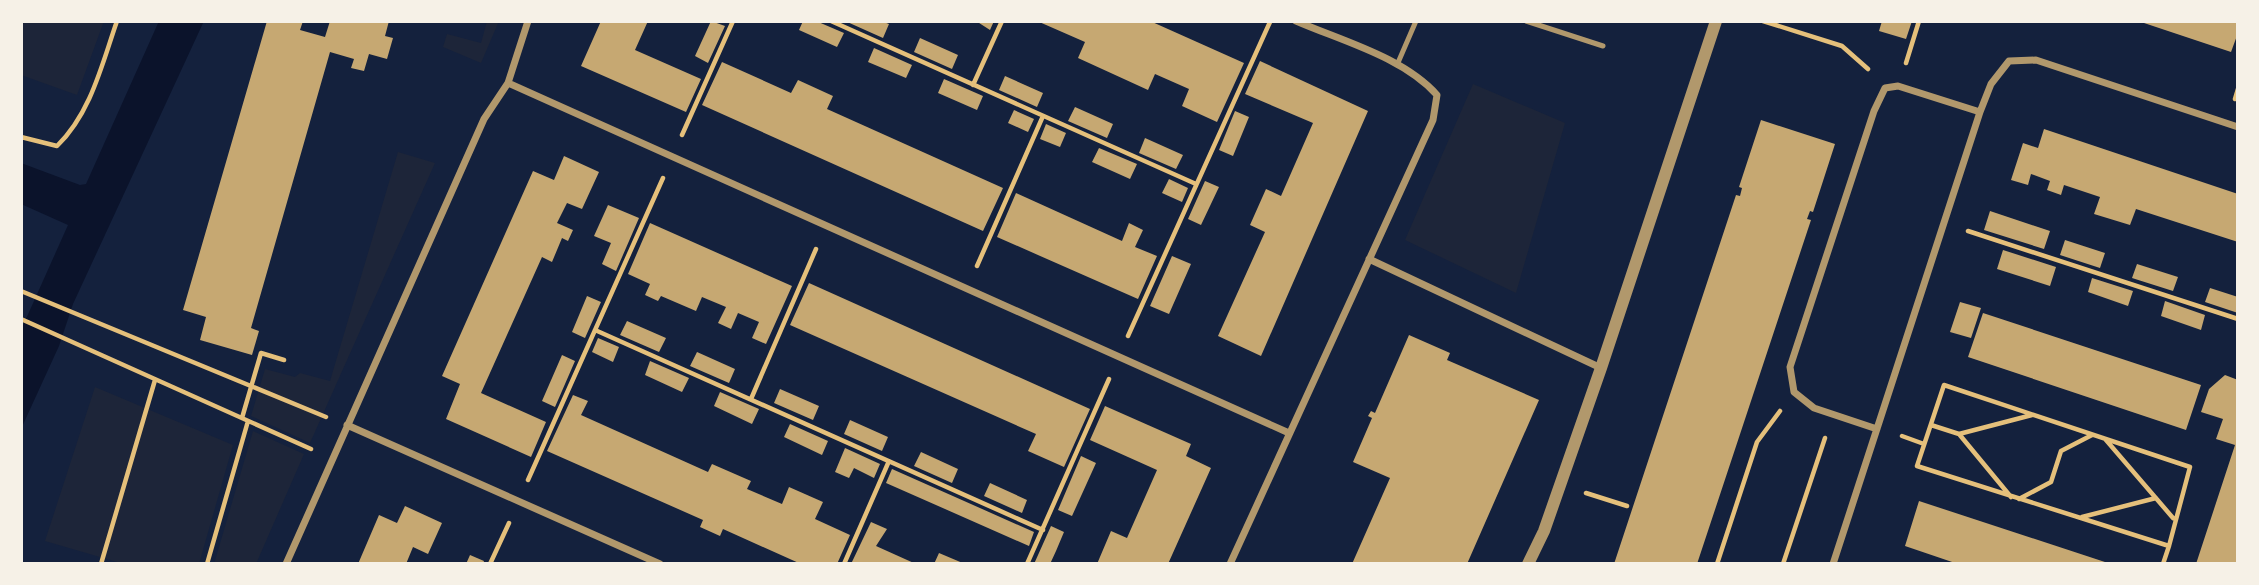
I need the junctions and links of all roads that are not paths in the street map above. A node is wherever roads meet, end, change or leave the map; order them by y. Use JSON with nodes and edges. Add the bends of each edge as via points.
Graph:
{"nodes":[{"id":1,"x":528,"y":21,"type":"edge"},
{"id":2,"x":1296,"y":21,"type":"edge"},
{"id":3,"x":1416,"y":21,"type":"edge"},
{"id":4,"x":1526,"y":21,"type":"edge"},
{"id":5,"x":1716,"y":21,"type":"edge"},
{"id":6,"x":1603,"y":46,"type":"dead end"},
{"id":7,"x":1397,"y":65,"type":"junction"},
{"id":8,"x":508,"y":83,"type":"junction"},
{"id":9,"x":1980,"y":112,"type":"junction"},
{"id":10,"x":2238,"y":127,"type":"edge"},
{"id":11,"x":1369,"y":258,"type":"junction"},
{"id":12,"x":1601,"y":368,"type":"junction"},
{"id":13,"x":347,"y":425,"type":"junction"},
{"id":14,"x":1877,"y":429,"type":"junction"},
{"id":15,"x":1289,"y":433,"type":"junction"},
{"id":16,"x":286,"y":564,"type":"edge"},
{"id":17,"x":660,"y":564,"type":"edge"},
{"id":18,"x":1230,"y":564,"type":"edge"},
{"id":19,"x":1528,"y":564,"type":"edge"},
{"id":20,"x":1833,"y":564,"type":"edge"}],
"edges":[{"from":1,"to":8,"type":"street"},
{"from":2,"to":7,"type":"street"},
{"from":3,"to":7,"type":"lane"},
{"from":4,"to":6,"type":"lane"},
{"from":5,"to":12,"type":"street"},
{"from":7,"to":11,"type":"street","via":[[1437,95],[1433,120]]},
{"from":8,"to":13,"type":"street","via":[[484,119]]},
{"from":8,"to":15,"type":"street"},
{"from":9,"to":10,"type":"street","via":[[2008,61],[2036,60]]},
{"from":9,"to":14,"type":"street"},
{"from":9,"to":14,"type":"street","via":[[1898,86],[1885,88],[1790,367],[1794,392],[1814,408]]},
{"from":11,"to":12,"type":"street"},
{"from":11,"to":15,"type":"street"},
{"from":12,"to":19,"type":"street"},
{"from":13,"to":16,"type":"street"},
{"from":13,"to":17,"type":"street"},
{"from":14,"to":20,"type":"street"},
{"from":15,"to":18,"type":"street"}]}
